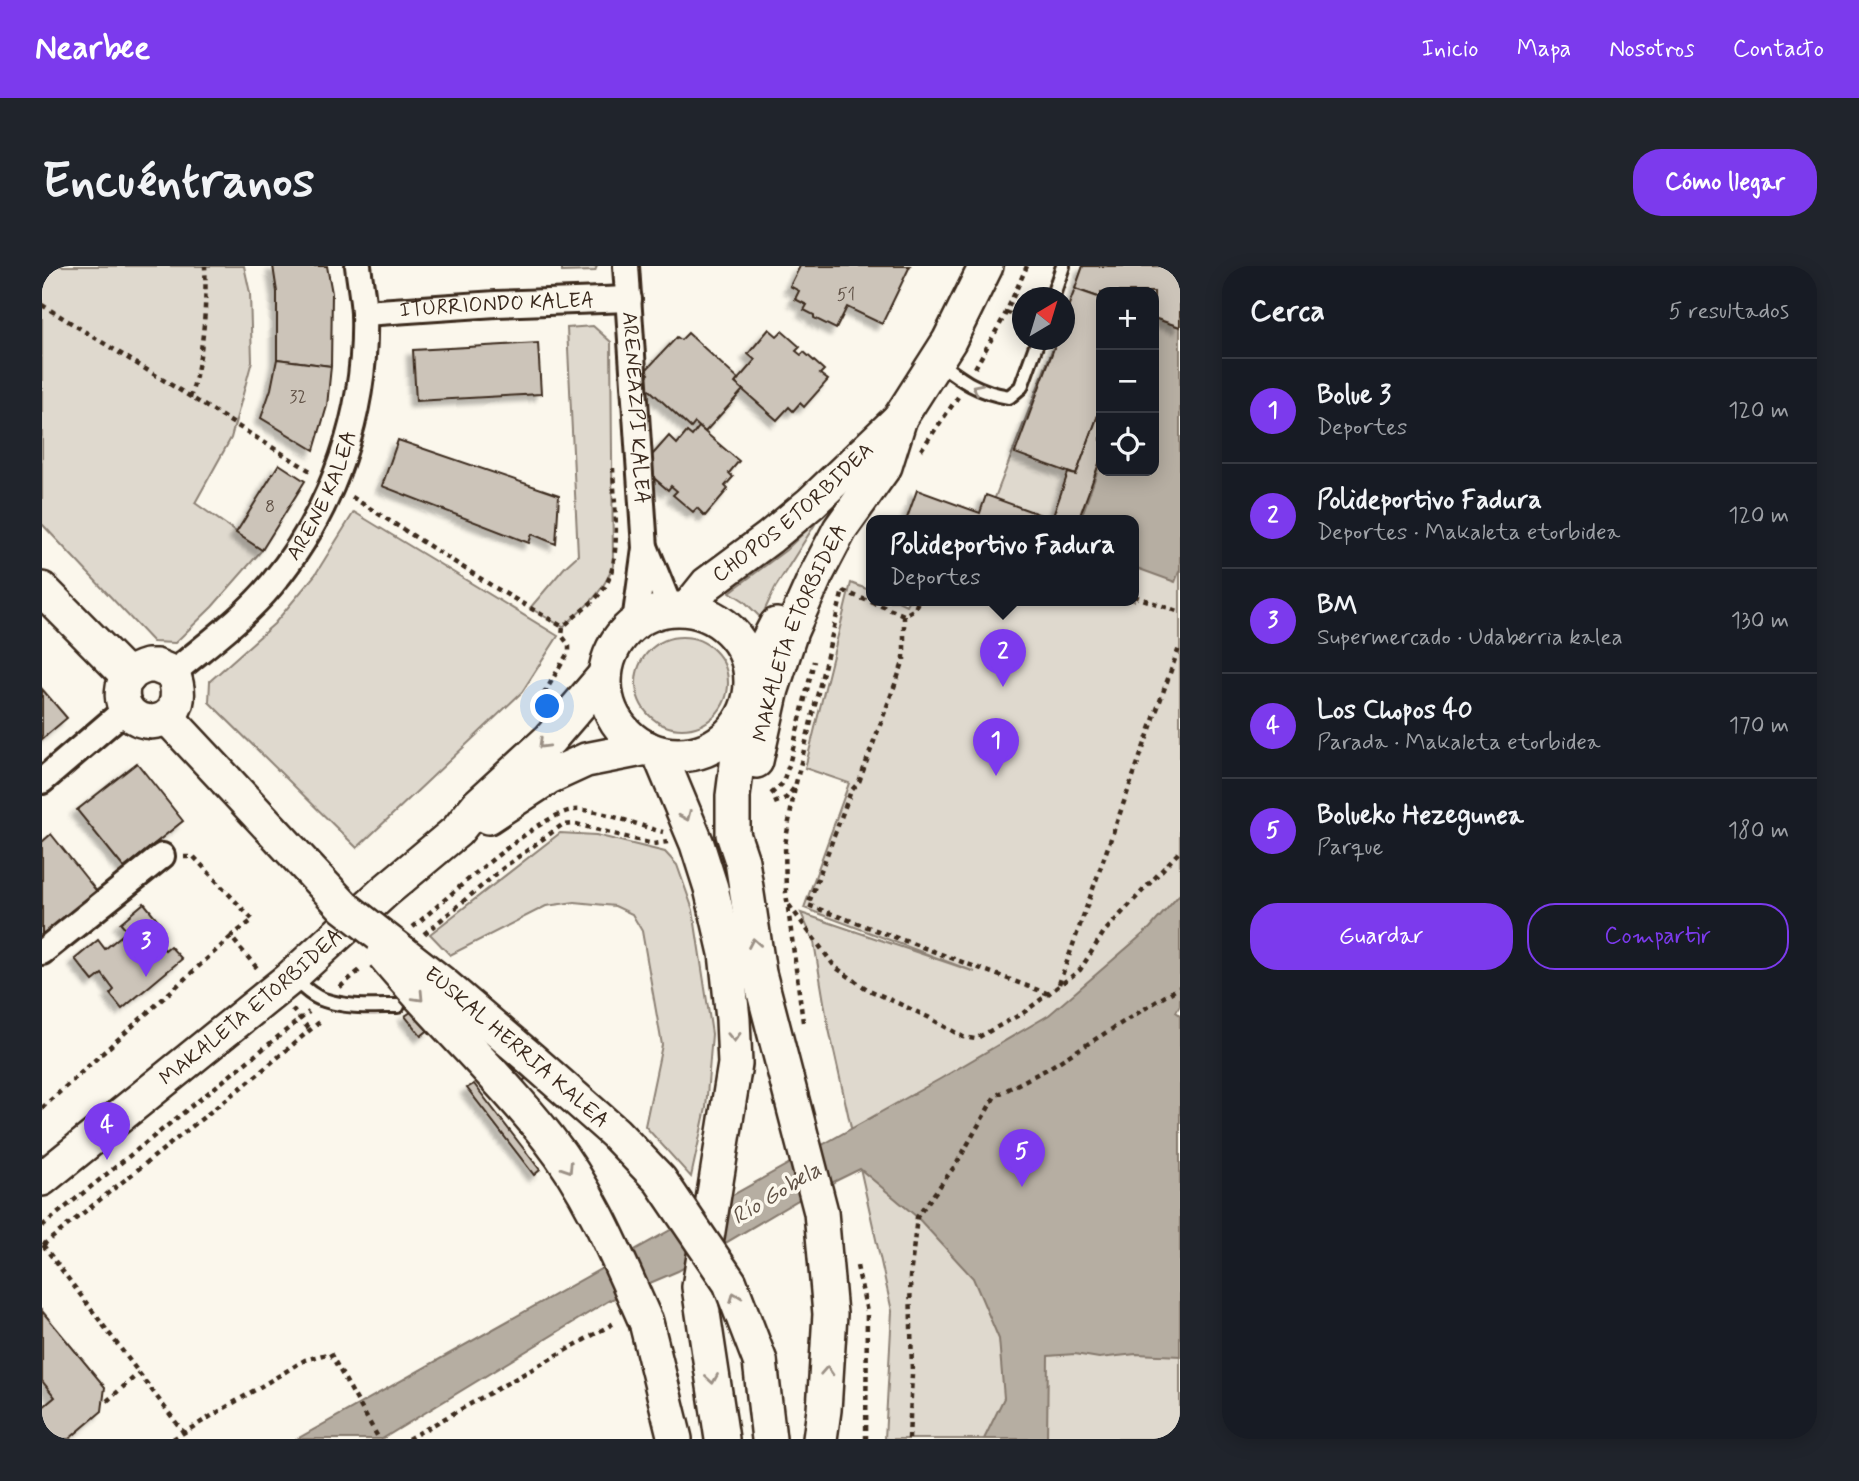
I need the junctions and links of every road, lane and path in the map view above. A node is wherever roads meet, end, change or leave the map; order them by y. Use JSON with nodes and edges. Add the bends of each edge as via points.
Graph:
{"nodes":[{"id":1,"x":205,"y":266,"type":"edge"},
{"id":2,"x":358,"y":266,"type":"edge"},
{"id":3,"x":626,"y":266,"type":"edge"},
{"id":4,"x":986,"y":266,"type":"edge"},
{"id":5,"x":1027,"y":266,"type":"edge"},
{"id":6,"x":1063,"y":266,"type":"edge"},
{"id":7,"x":1056,"y":287,"type":"edge"},
{"id":8,"x":629,"y":299,"type":"junction"},
{"id":9,"x":42,"y":305,"type":"edge"},
{"id":10,"x":1006,"y":312,"type":"junction"},
{"id":11,"x":364,"y":313,"type":"junction"},
{"id":12,"x":1012,"y":314,"type":"edge"},
{"id":13,"x":1034,"y":350,"type":"edge"},
{"id":14,"x":937,"y":361,"type":"junction"},
{"id":15,"x":967,"y":383,"type":"junction"},
{"id":16,"x":190,"y":398,"type":"junction"},
{"id":17,"x":900,"y":418,"type":"junction"},
{"id":18,"x":915,"y":459,"type":"dead end"},
{"id":19,"x":613,"y":464,"type":"dead end"},
{"id":20,"x":332,"y":485,"type":"junction"},
{"id":21,"x":645,"y":548,"type":"junction"},
{"id":22,"x":845,"y":580,"type":"dead end"},
{"id":23,"x":42,"y":589,"type":"edge"},
{"id":24,"x":843,"y":591,"type":"junction"},
{"id":25,"x":1139,"y":598,"type":"edge"},
{"id":26,"x":866,"y":600,"type":"edge"},
{"id":27,"x":881,"y":606,"type":"edge"},
{"id":28,"x":916,"y":606,"type":"edge"},
{"id":29,"x":678,"y":608,"type":"junction"},
{"id":30,"x":1180,"y":612,"type":"edge"},
{"id":31,"x":904,"y":615,"type":"junction"},
{"id":32,"x":635,"y":622,"type":"junction"},
{"id":33,"x":563,"y":626,"type":"junction"},
{"id":34,"x":1180,"y":645,"type":"edge"},
{"id":35,"x":569,"y":651,"type":"dead end"},
{"id":36,"x":173,"y":673,"type":"junction"},
{"id":37,"x":751,"y":673,"type":"junction"},
{"id":38,"x":605,"y":675,"type":"junction"},
{"id":39,"x":127,"y":693,"type":"junction"},
{"id":40,"x":167,"y":717,"type":"junction"},
{"id":41,"x":743,"y":718,"type":"junction"},
{"id":42,"x":653,"y":750,"type":"junction"},
{"id":43,"x":42,"y":781,"type":"edge"},
{"id":44,"x":795,"y":787,"type":"junction"},
{"id":45,"x":774,"y":803,"type":"dead end"},
{"id":46,"x":457,"y":831,"type":"junction"},
{"id":47,"x":1180,"y":851,"type":"edge"},
{"id":48,"x":162,"y":856,"type":"joint"},
{"id":49,"x":742,"y":861,"type":"junction"},
{"id":50,"x":788,"y":903,"type":"junction"},
{"id":51,"x":344,"y":907,"type":"junction"},
{"id":52,"x":231,"y":937,"type":"junction"},
{"id":53,"x":42,"y":952,"type":"edge"},
{"id":54,"x":284,"y":983,"type":"junction"},
{"id":55,"x":1058,"y":987,"type":"junction"},
{"id":56,"x":1180,"y":987,"type":"edge"},
{"id":57,"x":1049,"y":994,"type":"junction"},
{"id":58,"x":398,"y":1006,"type":"dead end"},
{"id":59,"x":804,"y":1024,"type":"dead end"},
{"id":60,"x":310,"y":1030,"type":"dead end"},
{"id":61,"x":42,"y":1108,"type":"edge"},
{"id":62,"x":42,"y":1180,"type":"edge"},
{"id":63,"x":42,"y":1244,"type":"edge"},
{"id":64,"x":855,"y":1258,"type":"dead end"},
{"id":65,"x":631,"y":1322,"type":"junction"},
{"id":66,"x":139,"y":1373,"type":"junction"},
{"id":67,"x":107,"y":1401,"type":"dead end"},
{"id":68,"x":184,"y":1433,"type":"junction"},
{"id":69,"x":173,"y":1439,"type":"edge"},
{"id":70,"x":379,"y":1439,"type":"edge"},
{"id":71,"x":408,"y":1439,"type":"edge"},
{"id":72,"x":675,"y":1439,"type":"edge"},
{"id":73,"x":722,"y":1439,"type":"edge"},
{"id":74,"x":769,"y":1439,"type":"edge"},
{"id":75,"x":820,"y":1439,"type":"edge"},
{"id":76,"x":866,"y":1439,"type":"edge"},
{"id":77,"x":909,"y":1439,"type":"edge"}],
"edges":[{"from":1,"to":16,"type":"path","via":[[203,328]]},
{"from":2,"to":11,"type":"street","name":"ARENE KALEA"},
{"from":3,"to":8,"type":"street","name":"ARENEAZPI KALEA"},
{"from":4,"to":14,"type":"street","name":"MAKALETA ETORBIDEA"},
{"from":5,"to":10,"type":"path"},
{"from":6,"to":7,"type":"lane"},
{"from":8,"to":11,"type":"street","name":"ITURRIONDO KALEA"},
{"from":8,"to":21,"type":"street","name":"ARENEAZPI KALEA"},
{"from":9,"to":16,"type":"path"},
{"from":10,"to":12,"type":"path"},
{"from":10,"to":15,"type":"path"},
{"from":11,"to":20,"type":"street","name":"ARENE KALEA","via":[[357,399]]},
{"from":13,"to":15,"type":"lane","one_way":true,"via":[[1021,387],[1009,397],[987,394]]},
{"from":14,"to":15,"type":"lane"},
{"from":14,"to":17,"type":"street","name":"MAKALETA ETORBIDEA"},
{"from":15,"to":18,"type":"path"},
{"from":16,"to":20,"type":"path"},
{"from":17,"to":29,"type":"street","name":"CHOPOS ETORBIDEA","via":[[811,503]]},
{"from":17,"to":37,"type":"street","name":"MAKALETA ETORBIDEA","via":[[792,585]]},
{"from":17,"to":49,"type":"street","name":"MAKALETA ETORBIDEA","via":[[885,466],[840,529],[791,631],[751,780]]},
{"from":19,"to":33,"type":"path","via":[[613,566],[606,586]]},
{"from":20,"to":33,"type":"path"},
{"from":20,"to":36,"type":"street","name":"ARENE KALEA","via":[[310,529],[271,585]]},
{"from":21,"to":29,"type":"street","name":"ARENEAZPI KALEA"},
{"from":21,"to":32,"type":"street","name":"ARENEAZPI KALEA"},
{"from":22,"to":24,"type":"path"},
{"from":23,"to":39,"type":"street"},
{"from":24,"to":26,"type":"path"},
{"from":24,"to":44,"type":"path"},
{"from":25,"to":30,"type":"path"},
{"from":27,"to":31,"type":"path"},
{"from":28,"to":31,"type":"path"},
{"from":29,"to":32,"type":"street","via":[[654,612]]},
{"from":29,"to":37,"type":"street","via":[[706,613],[723,623],[747,654]]},
{"from":31,"to":57,"type":"path","via":[[905,660],[808,905]]},
{"from":32,"to":38,"type":"street","via":[[620,636]]},
{"from":33,"to":35,"type":"path"},
{"from":34,"to":55,"type":"path"},
{"from":36,"to":39,"type":"street","via":[[156,666],[138,669]]},
{"from":36,"to":40,"type":"street","via":[[178,702]]},
{"from":37,"to":41,"type":"street","via":[[751,696]]},
{"from":38,"to":42,"type":"street","via":[[610,710],[620,726]]},
{"from":38,"to":46,"type":"street","name":"MAKALETA ETORBIDEA","one_way":true,"via":[[550,739],[477,806]]},
{"from":39,"to":40,"type":"street","via":[[132,716],[150,723]]},
{"from":39,"to":43,"type":"street"},
{"from":40,"to":51,"type":"street","name":"EUSKAL HERRIA KALEA","bridge":true},
{"from":41,"to":42,"type":"street","via":[[728,736],[707,749],[684,755]]},
{"from":41,"to":49,"type":"street","via":[[733,796],[733,834]]},
{"from":42,"to":46,"type":"street","name":"MAKALETA ETORBIDEA","via":[[586,760],[549,777],[488,818]]},
{"from":42,"to":73,"type":"street","one_way":true,"via":[[698,844],[726,953],[733,1019],[734,1064],[699,1287]]},
{"from":44,"to":45,"type":"path"},
{"from":44,"to":50,"type":"path","via":[[785,845]]},
{"from":46,"to":54,"type":"street","name":"MAKALETA ETORBIDEA"},
{"from":47,"to":55,"type":"path","via":[[1104,932],[1080,970]]},
{"from":48,"to":52,"type":"path","via":[[194,857],[253,920]]},
{"from":48,"to":53,"type":"street"},
{"from":75,"to":49,"type":"street","one_way":true,"via":[[830,1314],[821,1212],[759,973]]},
{"from":50,"to":57,"type":"path","via":[[835,967],[867,989],[963,1037],[975,1039]]},
{"from":50,"to":59,"type":"path"},
{"from":51,"to":65,"type":"street","one_way":true,"bridge":true,"via":[[549,1139],[585,1195]]},
{"from":74,"to":51,"type":"street","name":"EUSKAL HERRIA KALEA","one_way":true,"bridge":true,"via":[[760,1360],[730,1283],[660,1180],[531,1059]]},
{"from":52,"to":54,"type":"path"},
{"from":52,"to":61,"type":"path"},
{"from":54,"to":58,"type":"lane","via":[[324,1000]]},
{"from":54,"to":60,"type":"path"},
{"from":54,"to":62,"type":"street","name":"MAKALETA ETORBIDEA"},
{"from":55,"to":57,"type":"path"},
{"from":56,"to":77,"type":"path","via":[[995,1096],[957,1163],[917,1217],[910,1277]]},
{"from":63,"to":66,"type":"path"},
{"from":64,"to":76,"type":"path","via":[[867,1312]]},
{"from":65,"to":71,"type":"path"},
{"from":65,"to":72,"type":"street"},
{"from":66,"to":67,"type":"path"},
{"from":66,"to":68,"type":"path"},
{"from":68,"to":69,"type":"path"},
{"from":68,"to":70,"type":"path","via":[[305,1360],[330,1353]]}]}
